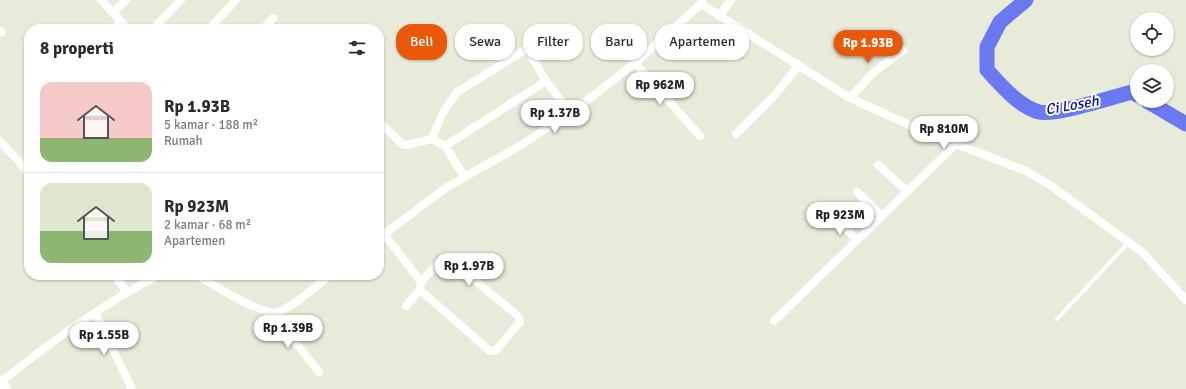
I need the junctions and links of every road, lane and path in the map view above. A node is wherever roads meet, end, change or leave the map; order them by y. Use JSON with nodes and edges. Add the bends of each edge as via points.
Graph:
{"nodes":[{"id":1,"x":101,"y":0,"type":"edge"},
{"id":2,"x":126,"y":0,"type":"edge"},
{"id":3,"x":181,"y":0,"type":"edge"},
{"id":4,"x":236,"y":0,"type":"edge"},
{"id":5,"x":731,"y":0,"type":"edge"},
{"id":6,"x":701,"y":2,"type":"edge"},
{"id":7,"x":113,"y":12,"type":"junction"},
{"id":8,"x":719,"y":16,"type":"junction"},
{"id":9,"x":274,"y":18,"type":"dead end"},
{"id":10,"x":121,"y":22,"type":"joint"},
{"id":11,"x":119,"y":24,"type":"edge"},
{"id":12,"x":158,"y":24,"type":"edge"},
{"id":13,"x":213,"y":24,"type":"edge"},
{"id":14,"x":268,"y":24,"type":"edge"},
{"id":15,"x":903,"y":50,"type":"dead end"},
{"id":16,"x":523,"y":51,"type":"edge"},
{"id":17,"x":534,"y":60,"type":"edge"},
{"id":18,"x":635,"y":63,"type":"junction"},
{"id":19,"x":798,"y":66,"type":"junction"},
{"id":20,"x":546,"y":81,"type":"junction"},
{"id":21,"x":850,"y":98,"type":"junction"},
{"id":22,"x":570,"y":113,"type":"junction"},
{"id":23,"x":384,"y":127,"type":"edge"},
{"id":24,"x":736,"y":134,"type":"dead end"},
{"id":25,"x":700,"y":136,"type":"dead end"},
{"id":26,"x":432,"y":139,"type":"junction"},
{"id":27,"x":0,"y":141,"type":"edge"},
{"id":28,"x":956,"y":144,"type":"junction"},
{"id":29,"x":445,"y":146,"type":"junction"},
{"id":30,"x":878,"y":165,"type":"dead end"},
{"id":31,"x":24,"y":167,"type":"edge"},
{"id":32,"x":464,"y":176,"type":"junction"},
{"id":33,"x":907,"y":191,"type":"junction"},
{"id":34,"x":857,"y":192,"type":"dead end"},
{"id":35,"x":882,"y":216,"type":"junction"},
{"id":36,"x":837,"y":219,"type":"dead end"},
{"id":37,"x":384,"y":234,"type":"edge"},
{"id":38,"x":384,"y":240,"type":"edge"},
{"id":39,"x":857,"y":240,"type":"junction"},
{"id":40,"x":1129,"y":242,"type":"junction"},
{"id":41,"x":118,"y":280,"type":"edge"},
{"id":42,"x":150,"y":280,"type":"edge"},
{"id":43,"x":206,"y":280,"type":"edge"},
{"id":44,"x":323,"y":280,"type":"edge"},
{"id":45,"x":420,"y":286,"type":"junction"},
{"id":46,"x":127,"y":292,"type":"junction"},
{"id":47,"x":1186,"y":300,"type":"edge"},
{"id":48,"x":406,"y":306,"type":"dead end"},
{"id":49,"x":95,"y":313,"type":"junction"},
{"id":50,"x":272,"y":313,"type":"junction"},
{"id":51,"x":1057,"y":319,"type":"dead end"},
{"id":52,"x":774,"y":321,"type":"dead end"},
{"id":53,"x":319,"y":372,"type":"dead end"},
{"id":54,"x":2,"y":384,"type":"edge"},
{"id":55,"x":132,"y":389,"type":"edge"}],
"edges":[{"from":1,"to":7,"type":"street"},
{"from":2,"to":7,"type":"street"},
{"from":3,"to":12,"type":"street"},
{"from":4,"to":13,"type":"street"},
{"from":5,"to":8,"type":"street"},
{"from":6,"to":8,"type":"street"},
{"from":6,"to":18,"type":"street"},
{"from":7,"to":10,"type":"street"},
{"from":8,"to":19,"type":"street"},
{"from":9,"to":14,"type":"street"},
{"from":10,"to":11,"type":"street"},
{"from":15,"to":21,"type":"street","via":[[874,72]]},
{"from":16,"to":26,"type":"street","via":[[457,92],[442,114]]},
{"from":17,"to":20,"type":"street"},
{"from":18,"to":22,"type":"street"},
{"from":18,"to":25,"type":"street"},
{"from":19,"to":21,"type":"street"},
{"from":19,"to":24,"type":"street"},
{"from":20,"to":22,"type":"street"},
{"from":20,"to":29,"type":"street"},
{"from":21,"to":28,"type":"street"},
{"from":22,"to":32,"type":"street","via":[[523,144]]},
{"from":23,"to":26,"type":"street","via":[[402,144]]},
{"from":26,"to":29,"type":"street"},
{"from":27,"to":31,"type":"street"},
{"from":28,"to":33,"type":"street"},
{"from":28,"to":40,"type":"street","via":[[1026,171],[1050,185]]},
{"from":29,"to":32,"type":"street"},
{"from":30,"to":33,"type":"street"},
{"from":32,"to":37,"type":"street"},
{"from":33,"to":35,"type":"street"},
{"from":34,"to":35,"type":"street"},
{"from":35,"to":39,"type":"street"},
{"from":36,"to":39,"type":"street"},
{"from":38,"to":45,"type":"street"},
{"from":39,"to":52,"type":"street"},
{"from":40,"to":47,"type":"street","via":[[1142,252]]},
{"from":40,"to":51,"type":"lane"},
{"from":41,"to":46,"type":"street"},
{"from":42,"to":46,"type":"street"},
{"from":43,"to":50,"type":"street","via":[[257,308]]},
{"from":44,"to":50,"type":"street","via":[[287,307]]},
{"from":45,"to":45,"type":"street","via":[[442,258],[448,258],[517,315],[520,322],[496,350],[490,351]]},
{"from":45,"to":48,"type":"street"},
{"from":46,"to":49,"type":"street"},
{"from":49,"to":54,"type":"street","via":[[32,357]]},
{"from":49,"to":55,"type":"street"},
{"from":50,"to":53,"type":"street"}]}
